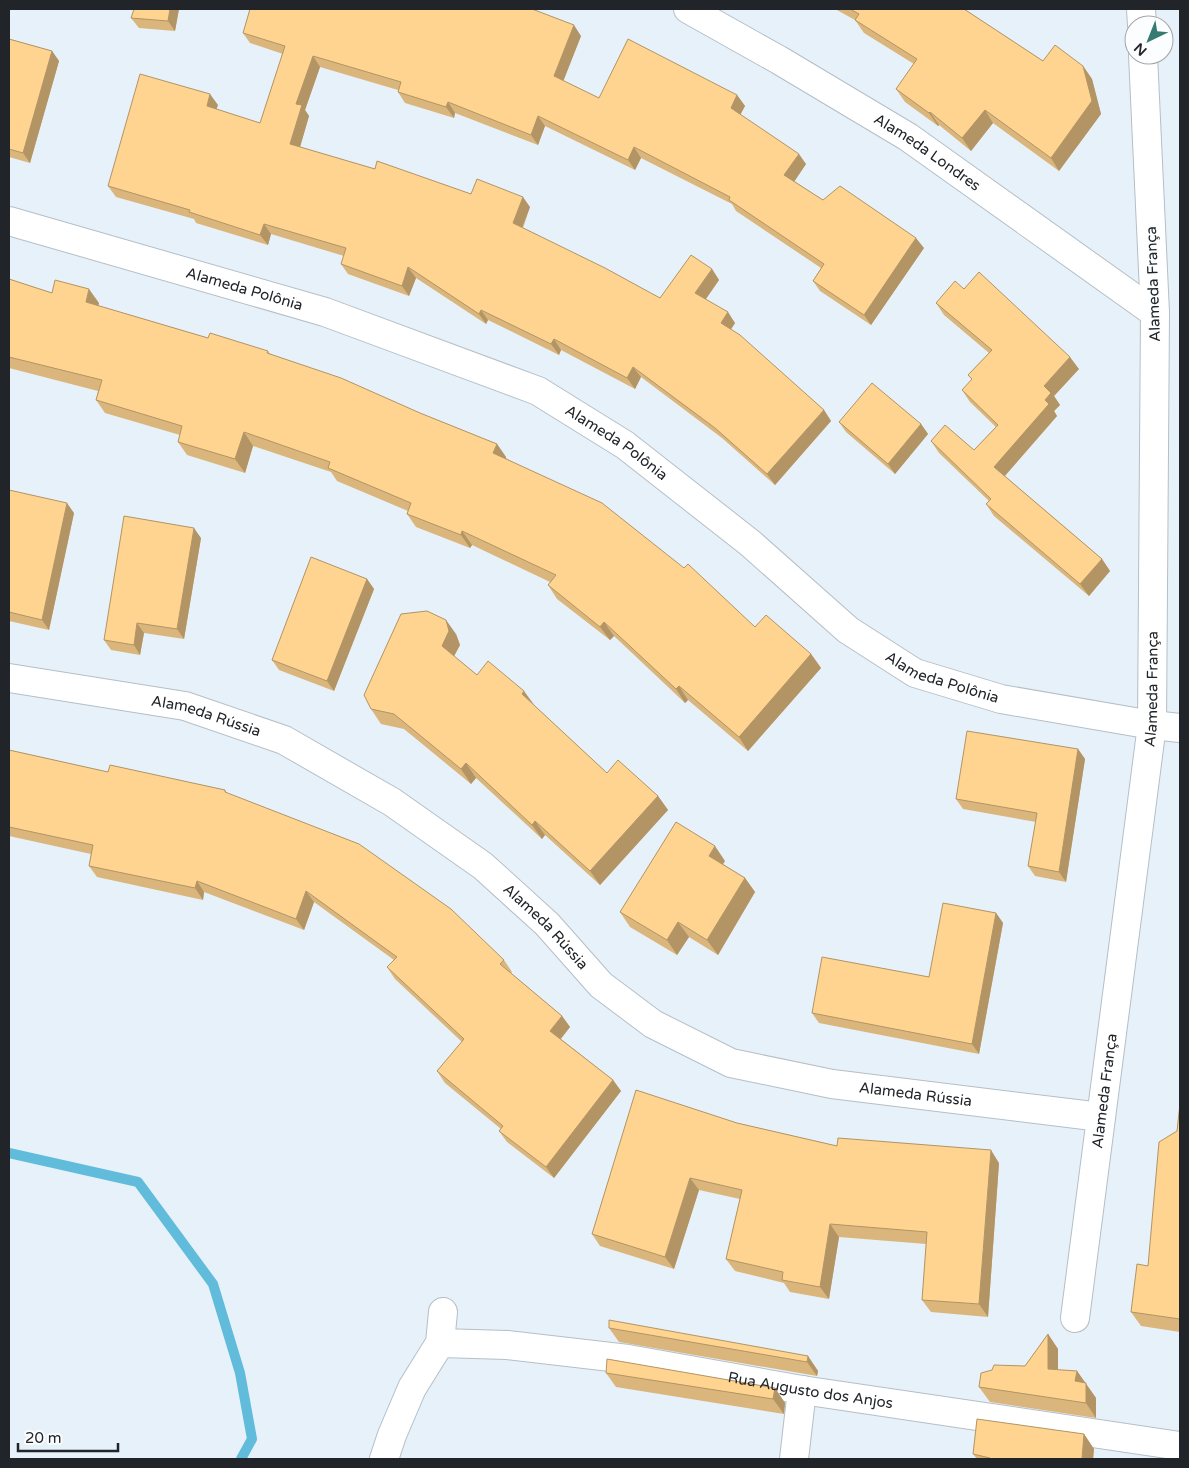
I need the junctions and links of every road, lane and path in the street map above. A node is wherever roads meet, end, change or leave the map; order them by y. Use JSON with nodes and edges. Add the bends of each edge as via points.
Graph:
{"nodes":[{"id":1,"x":688,"y":9,"type":"edge"},
{"id":2,"x":1143,"y":65,"type":"edge"},
{"id":3,"x":9,"y":221,"type":"edge"},
{"id":4,"x":1155,"y":313,"type":"junction"},
{"id":5,"x":9,"y":678,"type":"edge"},
{"id":6,"x":1152,"y":726,"type":"junction"},
{"id":7,"x":1180,"y":728,"type":"edge"},
{"id":8,"x":1101,"y":1116,"type":"junction"},
{"id":9,"x":443,"y":1312,"type":"dead end"},
{"id":10,"x":1075,"y":1318,"type":"dead end"},
{"id":11,"x":440,"y":1343,"type":"junction"},
{"id":12,"x":802,"y":1390,"type":"junction"},
{"id":13,"x":1180,"y":1446,"type":"edge"},
{"id":14,"x":384,"y":1459,"type":"edge"},
{"id":15,"x":794,"y":1459,"type":"edge"}],
"edges":[{"from":1,"to":4,"type":"street","name":"Alameda Londres","via":[[908,138]]},
{"from":2,"to":4,"type":"street","name":"Alameda França"},
{"from":3,"to":6,"type":"street","name":"Alameda Polônia","via":[[326,312],[538,391],[625,445],[750,543],[848,630],[915,673],[1001,699]]},
{"from":4,"to":6,"type":"street","name":"Alameda França"},
{"from":5,"to":8,"type":"street","name":"Alameda Rússia","via":[[185,706],[284,740],[392,802],[483,866],[547,924],[601,985],[653,1024],[731,1063],[832,1084]]},
{"from":6,"to":7,"type":"street","name":"Alameda Polônia"},
{"from":6,"to":8,"type":"street","name":"Alameda França"},
{"from":8,"to":10,"type":"street","name":"Alameda França"},
{"from":9,"to":11,"type":"street"},
{"from":11,"to":12,"type":"street","name":"Rua Augusto dos Anjos","via":[[507,1345],[628,1359]]},
{"from":11,"to":14,"type":"street","via":[[412,1388]]},
{"from":12,"to":13,"type":"street","name":"Rua Augusto dos Anjos"},
{"from":12,"to":15,"type":"street"}]}
